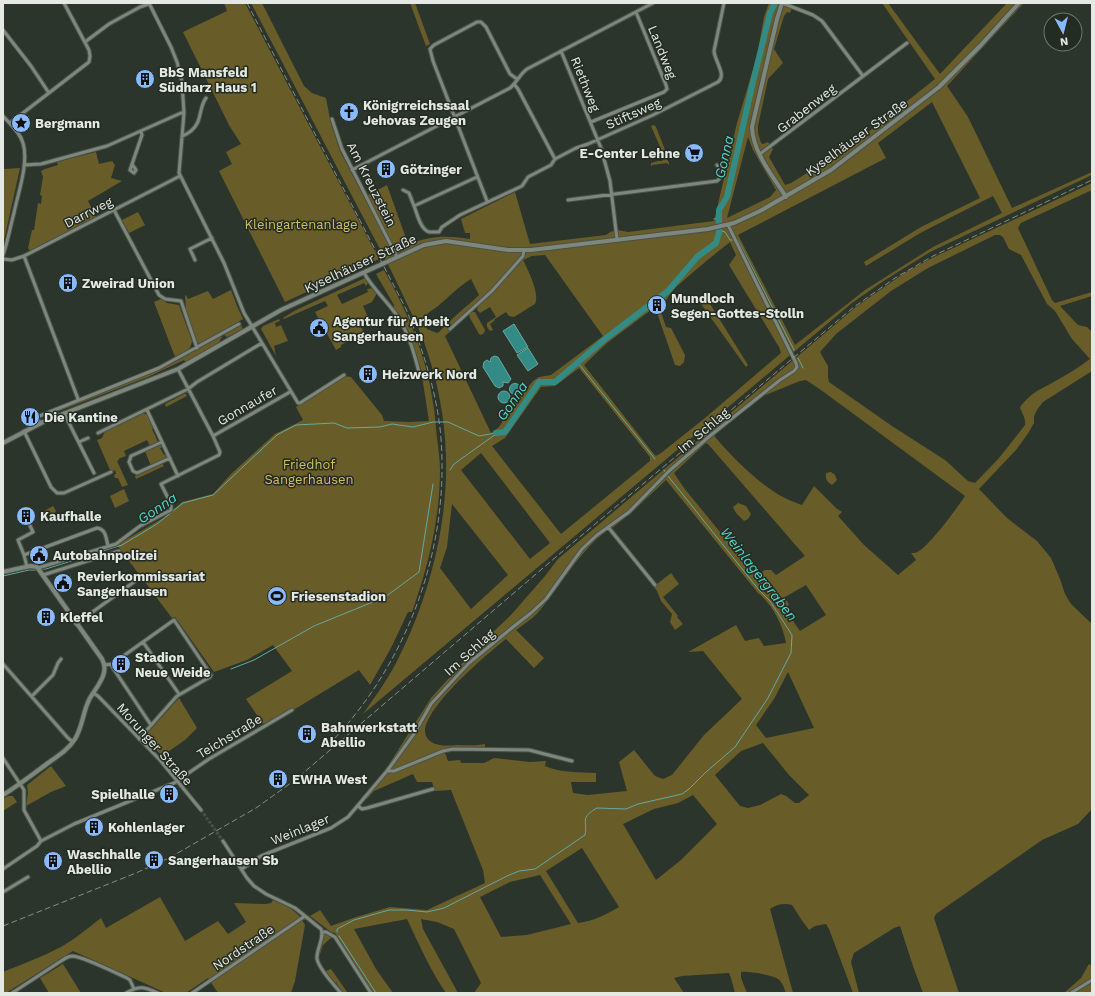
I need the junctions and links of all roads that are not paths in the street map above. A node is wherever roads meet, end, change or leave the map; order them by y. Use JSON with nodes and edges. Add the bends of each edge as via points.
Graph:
{"nodes":[{"id":1,"x":64,"y":3,"type":"edge"},
{"id":2,"x":654,"y":3,"type":"edge"},
{"id":3,"x":724,"y":3,"type":"edge"},
{"id":4,"x":782,"y":3,"type":"edge"},
{"id":5,"x":1019,"y":3,"type":"edge"},
{"id":6,"x":149,"y":4,"type":"edge"},
{"id":7,"x":636,"y":12,"type":"junction"},
{"id":8,"x":3,"y":30,"type":"edge"},
{"id":9,"x":85,"y":42,"type":"junction"},
{"id":10,"x":907,"y":43,"type":"dead end"},
{"id":11,"x":561,"y":51,"type":"junction"},
{"id":12,"x":863,"y":76,"type":"junction"},
{"id":13,"x":517,"y":79,"type":"junction"},
{"id":14,"x":514,"y":84,"type":"junction"},
{"id":15,"x":49,"y":93,"type":"junction"},
{"id":16,"x":206,"y":98,"type":"dead end"},
{"id":17,"x":184,"y":113,"type":"junction"},
{"id":18,"x":3,"y":116,"type":"edge"},
{"id":19,"x":454,"y":117,"type":"junction"},
{"id":20,"x":332,"y":119,"type":"dead end"},
{"id":21,"x":591,"y":122,"type":"junction"},
{"id":22,"x":10,"y":124,"type":"junction"},
{"id":23,"x":141,"y":131,"type":"junction"},
{"id":24,"x":182,"y":136,"type":"junction"},
{"id":25,"x":598,"y":140,"type":"junction"},
{"id":26,"x":760,"y":154,"type":"junction"},
{"id":27,"x":554,"y":159,"type":"junction"},
{"id":28,"x":132,"y":164,"type":"dead end"},
{"id":29,"x":24,"y":165,"type":"junction"},
{"id":30,"x":717,"y":165,"type":"dead end"},
{"id":31,"x":352,"y":170,"type":"junction"},
{"id":32,"x":180,"y":176,"type":"junction"},
{"id":33,"x":477,"y":177,"type":"junction"},
{"id":34,"x":403,"y":190,"type":"dead end"},
{"id":35,"x":612,"y":195,"type":"junction"},
{"id":36,"x":786,"y":197,"type":"junction"},
{"id":37,"x":568,"y":200,"type":"dead end"},
{"id":38,"x":487,"y":201,"type":"junction"},
{"id":39,"x":414,"y":206,"type":"junction"},
{"id":40,"x":114,"y":210,"type":"junction"},
{"id":41,"x":726,"y":225,"type":"junction"},
{"id":42,"x":212,"y":238,"type":"junction"},
{"id":43,"x":617,"y":239,"type":"junction"},
{"id":44,"x":524,"y":250,"type":"junction"},
{"id":45,"x":3,"y":255,"type":"edge"},
{"id":46,"x":24,"y":256,"type":"junction"},
{"id":47,"x":397,"y":257,"type":"junction"},
{"id":48,"x":3,"y":259,"type":"edge"},
{"id":49,"x":195,"y":260,"type":"dead end"},
{"id":50,"x":364,"y":273,"type":"junction"},
{"id":51,"x":239,"y":324,"type":"dead end"},
{"id":52,"x":252,"y":326,"type":"junction"},
{"id":53,"x":450,"y":329,"type":"dead end"},
{"id":54,"x":262,"y":343,"type":"junction"},
{"id":55,"x":197,"y":348,"type":"junction"},
{"id":56,"x":178,"y":369,"type":"junction"},
{"id":57,"x":420,"y":372,"type":"dead end"},
{"id":58,"x":344,"y":375,"type":"dead end"},
{"id":59,"x":188,"y":389,"type":"junction"},
{"id":60,"x":290,"y":392,"type":"junction"},
{"id":61,"x":78,"y":399,"type":"junction"},
{"id":62,"x":147,"y":410,"type":"junction"},
{"id":63,"x":64,"y":413,"type":"junction"},
{"id":64,"x":40,"y":423,"type":"junction"},
{"id":65,"x":24,"y":431,"type":"junction"},
{"id":66,"x":98,"y":433,"type":"dead end"},
{"id":67,"x":213,"y":436,"type":"junction"},
{"id":68,"x":88,"y":438,"type":"dead end"},
{"id":69,"x":3,"y":442,"type":"edge"},
{"id":70,"x":79,"y":442,"type":"junction"},
{"id":71,"x":162,"y":442,"type":"junction"},
{"id":72,"x":170,"y":458,"type":"junction"},
{"id":73,"x":111,"y":472,"type":"dead end"},
{"id":74,"x":94,"y":473,"type":"dead end"},
{"id":75,"x":178,"y":476,"type":"junction"},
{"id":76,"x":26,"y":517,"type":"dead end"},
{"id":77,"x":608,"y":527,"type":"junction"},
{"id":78,"x":108,"y":546,"type":"junction"},
{"id":79,"x":119,"y":551,"type":"dead end"},
{"id":80,"x":24,"y":555,"type":"junction"},
{"id":81,"x":27,"y":567,"type":"junction"},
{"id":82,"x":40,"y":571,"type":"junction"},
{"id":83,"x":3,"y":572,"type":"edge"},
{"id":84,"x":138,"y":580,"type":"dead end"},
{"id":85,"x":655,"y":585,"type":"dead end"},
{"id":86,"x":76,"y":624,"type":"junction"},
{"id":87,"x":143,"y":642,"type":"junction"},
{"id":88,"x":61,"y":659,"type":"dead end"},
{"id":89,"x":3,"y":664,"type":"edge"},
{"id":90,"x":111,"y":665,"type":"junction"},
{"id":91,"x":104,"y":666,"type":"junction"},
{"id":92,"x":93,"y":693,"type":"junction"},
{"id":93,"x":179,"y":694,"type":"junction"},
{"id":94,"x":32,"y":696,"type":"junction"},
{"id":95,"x":292,"y":710,"type":"dead end"},
{"id":96,"x":152,"y":725,"type":"junction"},
{"id":97,"x":139,"y":739,"type":"junction"},
{"id":98,"x":73,"y":742,"type":"junction"},
{"id":99,"x":3,"y":758,"type":"edge"},
{"id":100,"x":572,"y":761,"type":"dead end"},
{"id":101,"x":387,"y":771,"type":"junction"},
{"id":102,"x":177,"y":781,"type":"junction"},
{"id":103,"x":20,"y":784,"type":"junction"},
{"id":104,"x":433,"y":789,"type":"dead end"},
{"id":105,"x":3,"y":796,"type":"edge"},
{"id":106,"x":358,"y":806,"type":"junction"},
{"id":107,"x":201,"y":810,"type":"tunnel mouth"},
{"id":108,"x":41,"y":841,"type":"junction"},
{"id":109,"x":223,"y":841,"type":"tunnel mouth"},
{"id":110,"x":3,"y":869,"type":"edge"},
{"id":111,"x":242,"y":869,"type":"junction"},
{"id":112,"x":28,"y":877,"type":"dead end"},
{"id":113,"x":3,"y":892,"type":"edge"},
{"id":114,"x":305,"y":916,"type":"junction"},
{"id":115,"x":322,"y":932,"type":"junction"},
{"id":116,"x":1092,"y":980,"type":"edge"},
{"id":117,"x":134,"y":989,"type":"junction"},
{"id":118,"x":12,"y":993,"type":"edge"},
{"id":119,"x":126,"y":993,"type":"edge"},
{"id":120,"x":158,"y":993,"type":"edge"},
{"id":121,"x":192,"y":993,"type":"edge"},
{"id":122,"x":341,"y":993,"type":"edge"},
{"id":123,"x":371,"y":993,"type":"edge"},
{"id":124,"x":1071,"y":993,"type":"edge"}],
"edges":[{"from":1,"to":9,"type":"street"},
{"from":2,"to":7,"type":"street"},
{"from":3,"to":25,"type":"street","name":"Stiftsweg","via":[[714,50],[722,74],[720,81]]},
{"from":4,"to":12,"type":"street","via":[[822,21]]},
{"from":4,"to":26,"type":"main road","via":[[753,122],[753,137]]},
{"from":5,"to":36,"type":"main road","name":"Kyselhäuser Straße","via":[[950,77],[924,99],[826,173]]},
{"from":6,"to":9,"type":"street","via":[[109,24]]},
{"from":6,"to":17,"type":"street","via":[[177,62],[183,87]]},
{"from":7,"to":11,"type":"street"},
{"from":7,"to":21,"type":"street","name":"Landweg","via":[[667,89]]},
{"from":8,"to":15,"type":"street","via":[[32,66]]},
{"from":9,"to":15,"type":"street","via":[[90,53],[89,62]]},
{"from":10,"to":12,"type":"street","name":"Grabenweg"},
{"from":11,"to":13,"type":"street","via":[[527,69]]},
{"from":11,"to":21,"type":"street","name":"Riethweg"},
{"from":12,"to":26,"type":"street","name":"Grabenweg"},
{"from":13,"to":14,"type":"street"},
{"from":13,"to":19,"type":"street","via":[[510,74],[481,22],[434,45],[430,52]]},
{"from":14,"to":19,"type":"street"},
{"from":14,"to":27,"type":"street"},
{"from":15,"to":22,"type":"street"},
{"from":16,"to":24,"type":"street","via":[[198,124]]},
{"from":17,"to":23,"type":"street"},
{"from":17,"to":24,"type":"street"},
{"from":18,"to":22,"type":"street"},
{"from":19,"to":31,"type":"street"},
{"from":19,"to":33,"type":"street"},
{"from":20,"to":31,"type":"street","name":"Am Kreuzstein","via":[[342,150]]},
{"from":21,"to":25,"type":"street","name":"Riethweg"},
{"from":22,"to":29,"type":"street","via":[[23,142]]},
{"from":23,"to":28,"type":"street","via":[[142,135]]},
{"from":23,"to":29,"type":"street","via":[[95,149],[40,164]]},
{"from":24,"to":32,"type":"street"},
{"from":25,"to":27,"type":"street","name":"Stiftsweg"},
{"from":25,"to":35,"type":"street","name":"Riethweg"},
{"from":26,"to":36,"type":"main road"},
{"from":27,"to":38,"type":"street","name":"Stiftsweg","via":[[551,165],[528,177],[522,186]]},
{"from":29,"to":45,"type":"street"},
{"from":30,"to":35,"type":"street","via":[[722,174],[717,181]]},
{"from":31,"to":47,"type":"street","name":"Am Kreuzstein"},
{"from":32,"to":40,"type":"street","name":"Darrweg"},
{"from":32,"to":42,"type":"street"},
{"from":33,"to":38,"type":"street"},
{"from":33,"to":39,"type":"street"},
{"from":34,"to":39,"type":"street","via":[[409,193]]},
{"from":35,"to":37,"type":"street"},
{"from":35,"to":43,"type":"street","name":"Riethweg"},
{"from":36,"to":41,"type":"main road","name":"Kyselhäuser Straße"},
{"from":38,"to":39,"type":"street","name":"Stiftsweg","via":[[452,219],[439,232],[426,230]]},
{"from":40,"to":46,"type":"street","name":"Darrweg"},
{"from":40,"to":55,"type":"street","via":[[159,295],[165,299],[181,301]]},
{"from":41,"to":43,"type":"main road","name":"Kyselhäuser Straße"},
{"from":41,"to":77,"type":"street","name":"Im Schlag","via":[[796,364],[796,369],[711,435],[669,471],[629,512]]},
{"from":42,"to":49,"type":"street","via":[[190,249]]},
{"from":42,"to":52,"type":"street"},
{"from":43,"to":44,"type":"main road","name":"Kyselhäuser Straße"},
{"from":44,"to":47,"type":"main road","name":"Kyselhäuser Straße","via":[[446,242],[424,245]]},
{"from":44,"to":53,"type":"street","via":[[523,256],[492,291]]},
{"from":46,"to":48,"type":"street","name":"Darrweg","via":[[12,260]]},
{"from":46,"to":61,"type":"street"},
{"from":47,"to":50,"type":"main road","name":"Kyselhäuser Straße"},
{"from":50,"to":52,"type":"main road","name":"Kyselhäuser Straße"},
{"from":50,"to":57,"type":"street","via":[[398,317],[407,333]]},
{"from":51,"to":55,"type":"street","name":"Kyselhäuser Straße"},
{"from":52,"to":54,"type":"street"},
{"from":52,"to":56,"type":"main road","name":"Kyselhäuser Straße"},
{"from":54,"to":59,"type":"street"},
{"from":54,"to":60,"type":"street"},
{"from":55,"to":61,"type":"street","name":"Kyselhäuser Straße","via":[[158,368]]},
{"from":56,"to":59,"type":"street"},
{"from":56,"to":63,"type":"main road","name":"Kyselhäuser Straße"},
{"from":58,"to":60,"type":"street","via":[[300,403]]},
{"from":59,"to":62,"type":"street"},
{"from":59,"to":67,"type":"street"},
{"from":60,"to":67,"type":"street","name":"Gonnaufer"},
{"from":61,"to":64,"type":"street","name":"Kyselhäuser Straße","via":[[37,417]]},
{"from":62,"to":66,"type":"street"},
{"from":62,"to":71,"type":"street"},
{"from":63,"to":64,"type":"main road","name":"Kyselhäuser Straße"},
{"from":63,"to":70,"type":"street"},
{"from":64,"to":65,"type":"main road","name":"Kyselhäuser Straße"},
{"from":65,"to":69,"type":"main road","name":"Kyselhäuser Straße"},
{"from":65,"to":73,"type":"street","via":[[51,487],[57,493],[64,493]]},
{"from":67,"to":75,"type":"street","name":"Gonnaufer","via":[[219,455]]},
{"from":68,"to":70,"type":"street"},
{"from":70,"to":74,"type":"street"},
{"from":71,"to":72,"type":"street"},
{"from":71,"to":72,"type":"street","via":[[129,458],[133,471],[137,473]]},
{"from":72,"to":75,"type":"street"},
{"from":75,"to":78,"type":"street","name":"Gonnaufer","via":[[161,484],[171,504],[171,510]]},
{"from":76,"to":80,"type":"street","via":[[33,532],[18,540]]},
{"from":77,"to":85,"type":"street"},
{"from":77,"to":101,"type":"street","name":"Im Schlag","via":[[582,549],[546,599],[469,663],[440,694]]},
{"from":78,"to":80,"type":"street","via":[[104,531],[97,528]]},
{"from":78,"to":82,"type":"street"},
{"from":79,"to":82,"type":"street"},
{"from":80,"to":81,"type":"street"},
{"from":81,"to":82,"type":"main road","via":[[34,566]]},
{"from":81,"to":83,"type":"main road"},
{"from":82,"to":86,"type":"main road"},
{"from":84,"to":86,"type":"street"},
{"from":86,"to":91,"type":"main road"},
{"from":87,"to":90,"type":"street"},
{"from":87,"to":93,"type":"street"},
{"from":87,"to":93,"type":"street","via":[[174,620],[212,676]]},
{"from":88,"to":94,"type":"street","via":[[53,676]]},
{"from":89,"to":94,"type":"street"},
{"from":90,"to":91,"type":"street"},
{"from":90,"to":96,"type":"street"},
{"from":91,"to":92,"type":"main road","via":[[104,675]]},
{"from":92,"to":97,"type":"street","name":"Morunger Straße"},
{"from":92,"to":98,"type":"main road"},
{"from":93,"to":96,"type":"street"},
{"from":94,"to":98,"type":"street"},
{"from":95,"to":102,"type":"street","name":"Teichstraße"},
{"from":96,"to":97,"type":"street"},
{"from":97,"to":102,"type":"street","name":"Morunger Straße"},
{"from":98,"to":103,"type":"main road"},
{"from":99,"to":103,"type":"street"},
{"from":100,"to":101,"type":"street","via":[[529,750],[453,749],[394,771]]},
{"from":101,"to":106,"type":"street","name":"Im Schlag"},
{"from":102,"to":107,"type":"street","name":"Morunger Straße"},
{"from":102,"to":108,"type":"street","name":"Teichstraße","via":[[77,822]]},
{"from":103,"to":105,"type":"main road"},
{"from":103,"to":108,"type":"street","via":[[25,792],[24,810]]},
{"from":104,"to":106,"type":"street","via":[[367,808],[362,809]]},
{"from":106,"to":111,"type":"street","name":"Weinlager","via":[[331,828],[261,856]]},
{"from":108,"to":110,"type":"street","name":"Teichstraße","via":[[38,846]]},
{"from":109,"to":111,"type":"street"},
{"from":111,"to":114,"type":"street","via":[[257,888]]},
{"from":112,"to":113,"type":"street"},
{"from":114,"to":115,"type":"street"},
{"from":114,"to":121,"type":"street","name":"Nordstraße"},
{"from":115,"to":122,"type":"street","via":[[317,950],[318,962]]},
{"from":115,"to":123,"type":"street","via":[[335,938]]},
{"from":116,"to":124,"type":"street"},
{"from":117,"to":118,"type":"street","via":[[127,978],[73,956],[67,957]]},
{"from":117,"to":119,"type":"street"},
{"from":117,"to":120,"type":"street","via":[[143,987]]}]}
